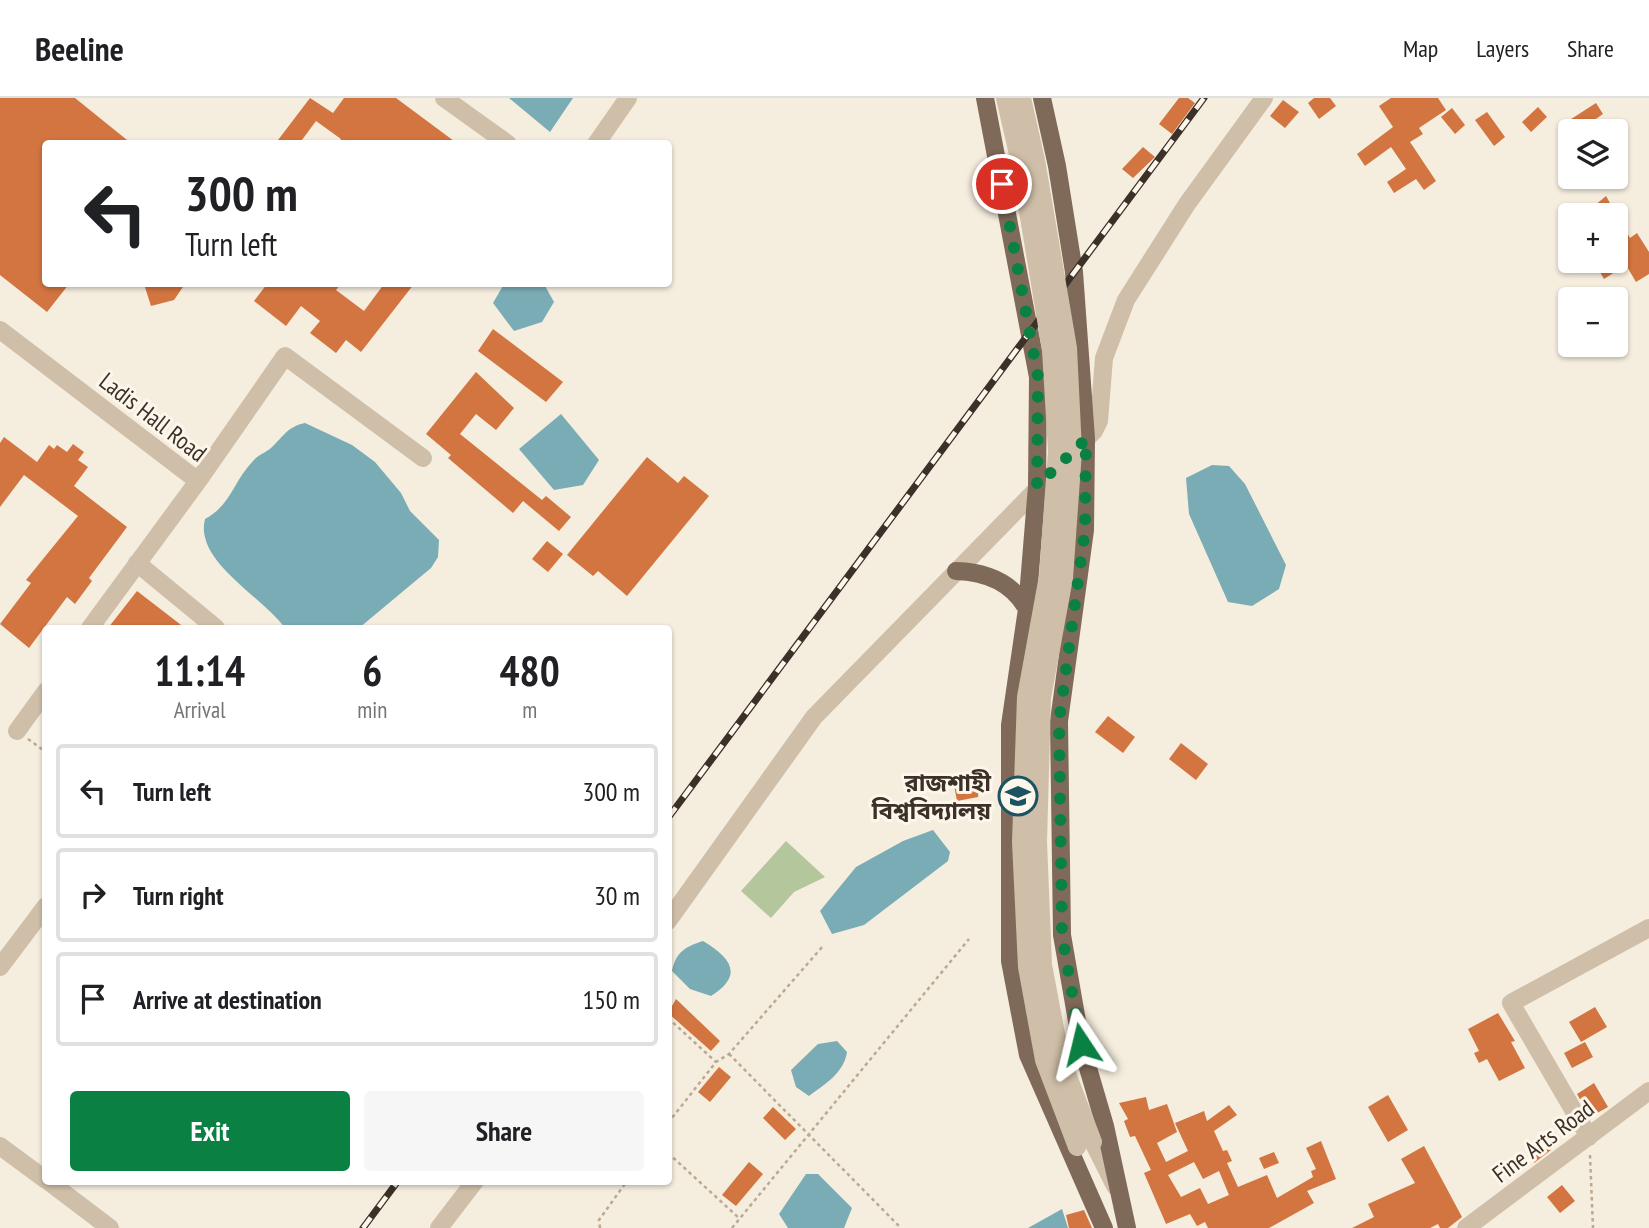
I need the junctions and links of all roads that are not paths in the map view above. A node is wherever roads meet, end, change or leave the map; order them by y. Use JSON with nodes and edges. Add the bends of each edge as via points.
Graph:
{"nodes":[{"id":1,"x":444,"y":98,"type":"edge"},
{"id":2,"x":628,"y":98,"type":"edge"},
{"id":3,"x":985,"y":98,"type":"edge"},
{"id":4,"x":1005,"y":98,"type":"edge"},
{"id":5,"x":1021,"y":98,"type":"edge"},
{"id":6,"x":1042,"y":98,"type":"edge"},
{"id":7,"x":1264,"y":98,"type":"edge"},
{"id":8,"x":502,"y":140,"type":"edge"},
{"id":9,"x":599,"y":140,"type":"edge"},
{"id":10,"x":0,"y":330,"type":"edge"},
{"id":11,"x":1086,"y":439,"type":"junction"},
{"id":12,"x":423,"y":458,"type":"dead end"},
{"id":13,"x":198,"y":481,"type":"junction"},
{"id":14,"x":1037,"y":486,"type":"junction"},
{"id":15,"x":137,"y":563,"type":"junction"},
{"id":16,"x":956,"y":571,"type":"junction"},
{"id":17,"x":1027,"y":609,"type":"junction"},
{"id":18,"x":92,"y":625,"type":"edge"},
{"id":19,"x":212,"y":625,"type":"edge"},
{"id":20,"x":42,"y":697,"type":"edge"},
{"id":21,"x":17,"y":731,"type":"road end"},
{"id":22,"x":42,"y":911,"type":"edge"},
{"id":23,"x":672,"y":915,"type":"edge"},
{"id":24,"x":1649,"y":928,"type":"edge"},
{"id":25,"x":0,"y":967,"type":"edge"},
{"id":26,"x":1649,"y":1091,"type":"edge"},
{"id":27,"x":1588,"y":1137,"type":"junction"},
{"id":28,"x":1085,"y":1145,"type":"junction"},
{"id":29,"x":0,"y":1146,"type":"edge"},
{"id":30,"x":42,"y":1176,"type":"edge"},
{"id":31,"x":54,"y":1185,"type":"edge"},
{"id":32,"x":472,"y":1185,"type":"edge"},
{"id":33,"x":1118,"y":1191,"type":"junction"},
{"id":34,"x":1091,"y":1197,"type":"junction"},
{"id":35,"x":110,"y":1228,"type":"edge"},
{"id":36,"x":439,"y":1228,"type":"edge"},
{"id":37,"x":1104,"y":1228,"type":"edge"},
{"id":38,"x":1127,"y":1228,"type":"edge"},
{"id":39,"x":1466,"y":1228,"type":"edge"}],
"edges":[{"from":1,"to":8,"type":"street"},
{"from":2,"to":9,"type":"street"},
{"from":3,"to":14,"type":"main road","via":[[1038,377]]},
{"from":4,"to":28,"type":"street","bridge":true,"via":[[1051,350],[1057,451],[1048,576],[1026,697],[1021,842],[1027,967],[1044,1059]]},
{"from":5,"to":28,"type":"street","bridge":true,"via":[[1068,348],[1073,451],[1064,578],[1042,698],[1038,842],[1043,965],[1060,1055]]},
{"from":6,"to":11,"type":"main road","via":[[1074,272]]},
{"from":7,"to":11,"type":"street","via":[[1187,204],[1126,300],[1104,358],[1099,421]]},
{"from":10,"to":13,"type":"street","name":"Ladis Hall Road"},
{"from":11,"to":14,"type":"street"},
{"from":11,"to":33,"type":"main road","via":[[1085,530],[1059,721],[1062,935],[1081,1044]]},
{"from":12,"to":13,"type":"street","via":[[285,356]]},
{"from":13,"to":15,"type":"street","name":"Ladis Hall Road"},
{"from":14,"to":16,"type":"street"},
{"from":14,"to":17,"type":"main road"},
{"from":15,"to":18,"type":"street","name":"Ladis Hall Road"},
{"from":15,"to":19,"type":"street"},
{"from":16,"to":17,"type":"main road","via":[[982,572],[1005,584]]},
{"from":16,"to":23,"type":"street","via":[[814,717]]},
{"from":17,"to":34,"type":"main road","via":[[1010,725],[1010,961],[1028,1055]]},
{"from":20,"to":21,"type":"street"},
{"from":22,"to":25,"type":"street"},
{"from":24,"to":27,"type":"street","via":[[1511,1003]]},
{"from":26,"to":27,"type":"street","name":"Fine Arts Road"},
{"from":27,"to":39,"type":"street","name":"Fine Arts Road"},
{"from":28,"to":33,"type":"street"},
{"from":28,"to":34,"type":"street"},
{"from":29,"to":30,"type":"street"},
{"from":31,"to":35,"type":"street"},
{"from":32,"to":36,"type":"street"},
{"from":33,"to":38,"type":"main road"},
{"from":34,"to":37,"type":"main road"}]}
